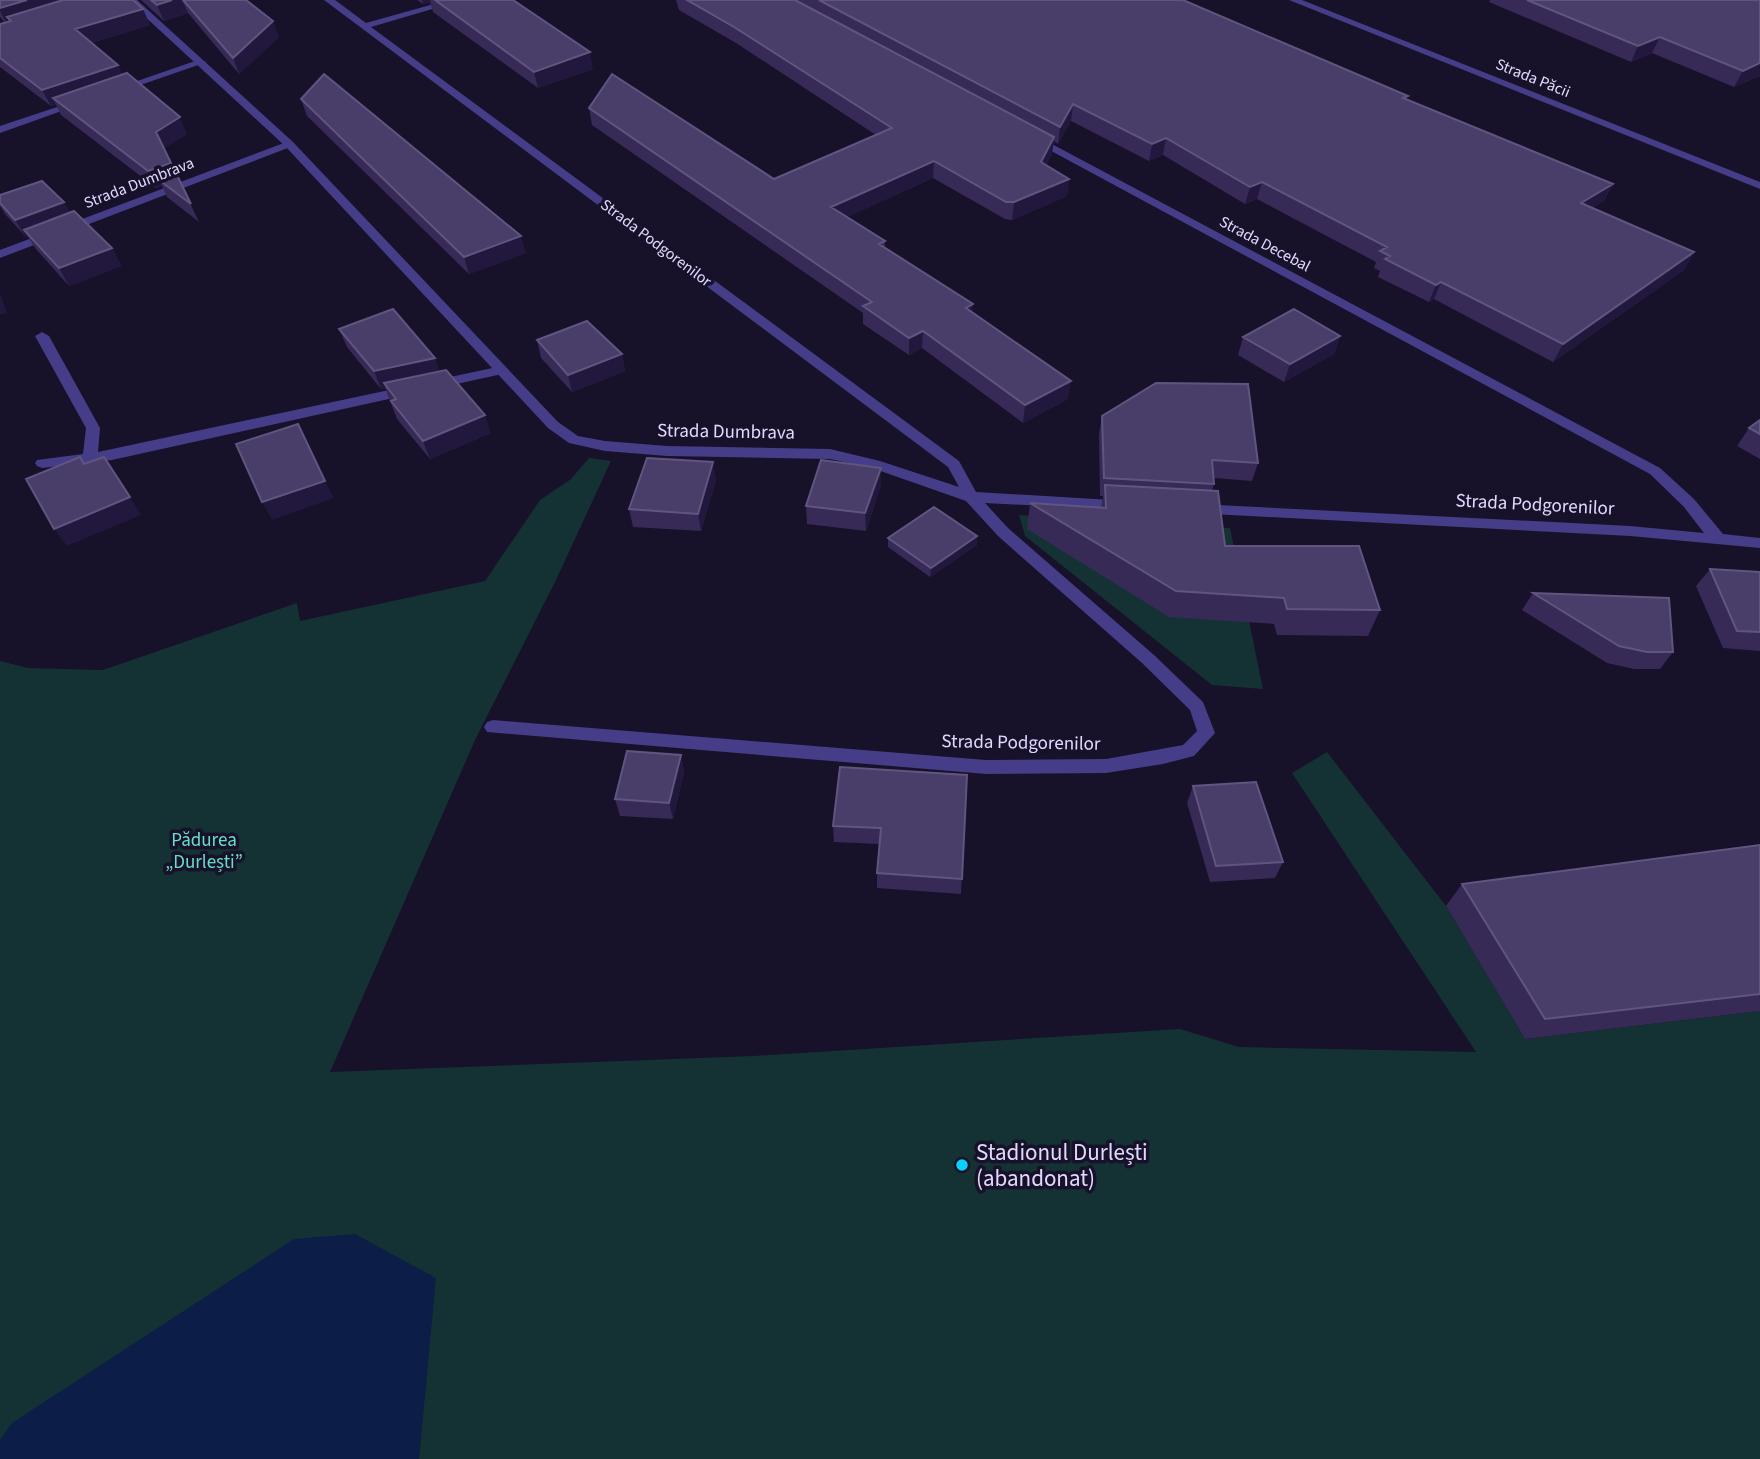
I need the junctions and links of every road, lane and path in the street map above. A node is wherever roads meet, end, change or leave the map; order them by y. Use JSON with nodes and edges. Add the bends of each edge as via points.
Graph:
{"nodes":[{"id":1,"x":132,"y":0,"type":"edge"},
{"id":2,"x":329,"y":0,"type":"edge"},
{"id":3,"x":458,"y":0,"type":"edge"},
{"id":4,"x":1294,"y":0,"type":"edge"},
{"id":5,"x":364,"y":26,"type":"junction"},
{"id":6,"x":202,"y":62,"type":"junction"},
{"id":7,"x":107,"y":93,"type":"edge"},
{"id":8,"x":94,"y":97,"type":"edge"},
{"id":9,"x":0,"y":130,"type":"edge"},
{"id":10,"x":1021,"y":131,"type":"edge"},
{"id":11,"x":289,"y":144,"type":"junction"},
{"id":12,"x":1760,"y":186,"type":"edge"},
{"id":13,"x":0,"y":254,"type":"edge"},
{"id":14,"x":42,"y":336,"type":"dead end"},
{"id":15,"x":502,"y":370,"type":"junction"},
{"id":16,"x":90,"y":457,"type":"junction"},
{"id":17,"x":42,"y":463,"type":"dead end"},
{"id":18,"x":971,"y":497,"type":"junction"},
{"id":19,"x":1146,"y":507,"type":"edge"},
{"id":20,"x":1186,"y":509,"type":"edge"},
{"id":21,"x":1718,"y":539,"type":"junction"},
{"id":22,"x":1760,"y":543,"type":"edge"},
{"id":23,"x":493,"y":727,"type":"dead end"}],
"edges":[{"from":1,"to":6,"type":"street","name":"Strada Dumbrava"},
{"from":2,"to":5,"type":"street","name":"Strada Podgorenilor"},
{"from":3,"to":5,"type":"street"},
{"from":4,"to":12,"type":"street","name":"Strada Păcii"},
{"from":5,"to":18,"type":"street","name":"Strada Podgorenilor","via":[[954,464]]},
{"from":6,"to":7,"type":"street"},
{"from":6,"to":11,"type":"street","name":"Strada Dumbrava"},
{"from":8,"to":9,"type":"street"},
{"from":10,"to":21,"type":"street","name":"Strada Decebal","via":[[1655,471]]},
{"from":11,"to":13,"type":"street","name":"Strada Dumbrava"},
{"from":11,"to":15,"type":"street","name":"Strada Dumbrava"},
{"from":14,"to":16,"type":"street","via":[[93,428]]},
{"from":15,"to":16,"type":"street"},
{"from":15,"to":18,"type":"street","name":"Strada Dumbrava","via":[[553,425],[574,440],[667,451],[830,454],[875,464]]},
{"from":16,"to":17,"type":"street"},
{"from":18,"to":19,"type":"street"},
{"from":18,"to":23,"type":"street","name":"Strada Podgorenilor","via":[[1003,532],[1197,707],[1206,733],[1188,751],[1106,765],[986,767]]},
{"from":20,"to":21,"type":"street","name":"Strada Podgorenilor"},
{"from":21,"to":22,"type":"street","name":"Strada Podgorenilor"}]}
